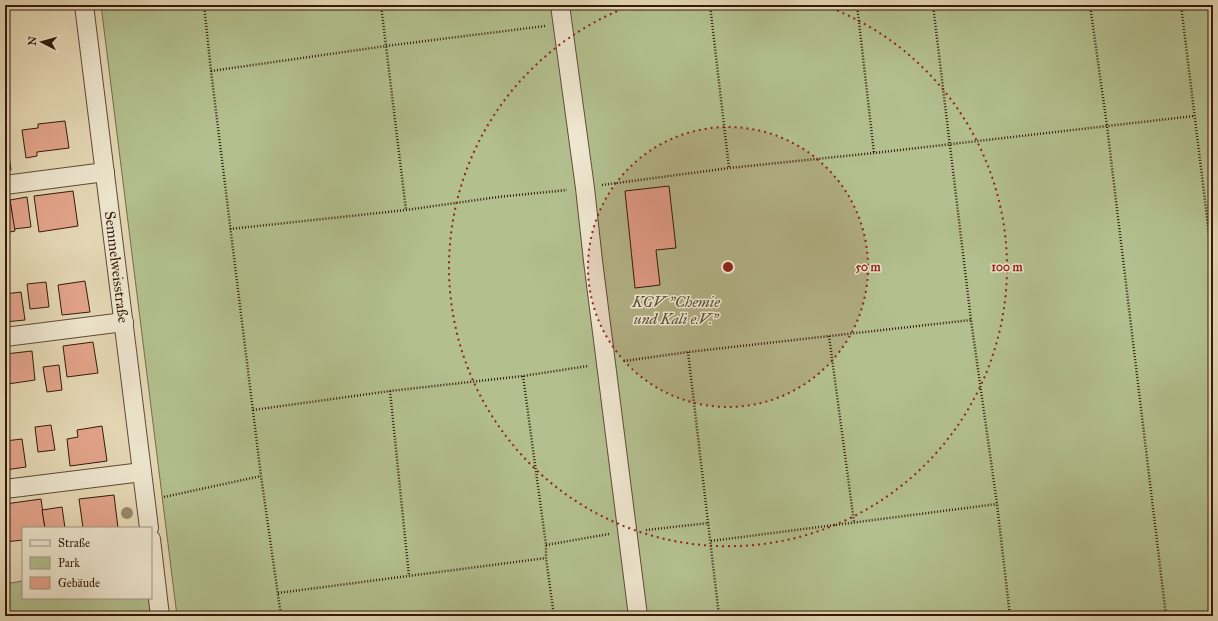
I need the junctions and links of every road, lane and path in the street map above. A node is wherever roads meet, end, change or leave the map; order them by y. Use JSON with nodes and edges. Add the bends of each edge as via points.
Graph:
{"nodes":[{"id":1,"x":84,"y":5,"type":"edge"},
{"id":2,"x":204,"y":5,"type":"edge"},
{"id":3,"x":381,"y":5,"type":"edge"},
{"id":4,"x":560,"y":5,"type":"edge"},
{"id":5,"x":710,"y":5,"type":"edge"},
{"id":6,"x":857,"y":5,"type":"edge"},
{"id":7,"x":933,"y":5,"type":"edge"},
{"id":8,"x":1090,"y":5,"type":"edge"},
{"id":9,"x":1181,"y":5,"type":"edge"},
{"id":10,"x":563,"y":24,"type":"junction"},
{"id":11,"x":386,"y":46,"type":"junction"},
{"id":12,"x":211,"y":71,"type":"junction"},
{"id":13,"x":1194,"y":116,"type":"junction"},
{"id":14,"x":1107,"y":126,"type":"junction"},
{"id":15,"x":950,"y":144,"type":"junction"},
{"id":16,"x":874,"y":153,"type":"junction"},
{"id":17,"x":729,"y":168,"type":"junction"},
{"id":18,"x":105,"y":172,"type":"junction"},
{"id":19,"x":5,"y":185,"type":"edge"},
{"id":20,"x":585,"y":188,"type":"junction"},
{"id":21,"x":406,"y":210,"type":"junction"},
{"id":22,"x":230,"y":229,"type":"junction"},
{"id":23,"x":1213,"y":266,"type":"edge"},
{"id":24,"x":124,"y":322,"type":"junction"},
{"id":25,"x":829,"y":336,"type":"dead end"},
{"id":26,"x":5,"y":337,"type":"edge"},
{"id":27,"x":688,"y":352,"type":"dead end"},
{"id":28,"x":523,"y":376,"type":"dead end"},
{"id":29,"x":390,"y":390,"type":"dead end"},
{"id":30,"x":142,"y":472,"type":"junction"},
{"id":31,"x":261,"y":476,"type":"junction"},
{"id":32,"x":5,"y":489,"type":"edge"},
{"id":33,"x":146,"y":501,"type":"junction"},
{"id":34,"x":997,"y":504,"type":"junction"},
{"id":35,"x":854,"y":522,"type":"junction"},
{"id":36,"x":150,"y":527,"type":"edge"},
{"id":37,"x":711,"y":541,"type":"junction"},
{"id":38,"x":152,"y":548,"type":"edge"},
{"id":39,"x":546,"y":558,"type":"junction"},
{"id":40,"x":409,"y":576,"type":"junction"},
{"id":41,"x":278,"y":593,"type":"junction"},
{"id":42,"x":160,"y":616,"type":"edge"},
{"id":43,"x":281,"y":616,"type":"edge"},
{"id":44,"x":554,"y":616,"type":"edge"},
{"id":45,"x":638,"y":616,"type":"edge"},
{"id":46,"x":719,"y":616,"type":"edge"},
{"id":47,"x":1010,"y":616,"type":"edge"},
{"id":48,"x":1166,"y":616,"type":"edge"}],
"edges":[{"from":1,"to":18,"type":"street","name":"Semmelweisstraße"},
{"from":2,"to":12,"type":"path"},
{"from":3,"to":11,"type":"path"},
{"from":4,"to":10,"type":"street"},
{"from":5,"to":17,"type":"path"},
{"from":6,"to":16,"type":"path"},
{"from":7,"to":15,"type":"path"},
{"from":8,"to":14,"type":"path"},
{"from":9,"to":13,"type":"path"},
{"from":10,"to":11,"type":"path"},
{"from":10,"to":20,"type":"street"},
{"from":11,"to":12,"type":"path"},
{"from":11,"to":21,"type":"path"},
{"from":12,"to":22,"type":"path"},
{"from":13,"to":14,"type":"path"},
{"from":13,"to":23,"type":"path"},
{"from":14,"to":15,"type":"path"},
{"from":14,"to":48,"type":"path"},
{"from":15,"to":16,"type":"path"},
{"from":15,"to":34,"type":"path"},
{"from":16,"to":17,"type":"path"},
{"from":17,"to":20,"type":"path"},
{"from":18,"to":19,"type":"street"},
{"from":18,"to":24,"type":"street","name":"Semmelweisstraße"},
{"from":20,"to":21,"type":"path"},
{"from":20,"to":45,"type":"street"},
{"from":21,"to":22,"type":"path"},
{"from":22,"to":31,"type":"path"},
{"from":24,"to":26,"type":"street"},
{"from":24,"to":30,"type":"street","name":"Semmelweisstraße"},
{"from":25,"to":35,"type":"path"},
{"from":27,"to":37,"type":"path"},
{"from":28,"to":39,"type":"path"},
{"from":29,"to":40,"type":"path"},
{"from":30,"to":32,"type":"street"},
{"from":30,"to":33,"type":"street","name":"Semmelweisstraße"},
{"from":31,"to":33,"type":"path"},
{"from":31,"to":41,"type":"path"},
{"from":33,"to":36,"type":"street","name":"Semmelweisstraße"},
{"from":34,"to":35,"type":"path"},
{"from":34,"to":47,"type":"path"},
{"from":35,"to":37,"type":"path"},
{"from":37,"to":46,"type":"path"},
{"from":38,"to":42,"type":"street"},
{"from":39,"to":40,"type":"path"},
{"from":39,"to":44,"type":"path"},
{"from":40,"to":41,"type":"path"},
{"from":41,"to":43,"type":"path"}]}
